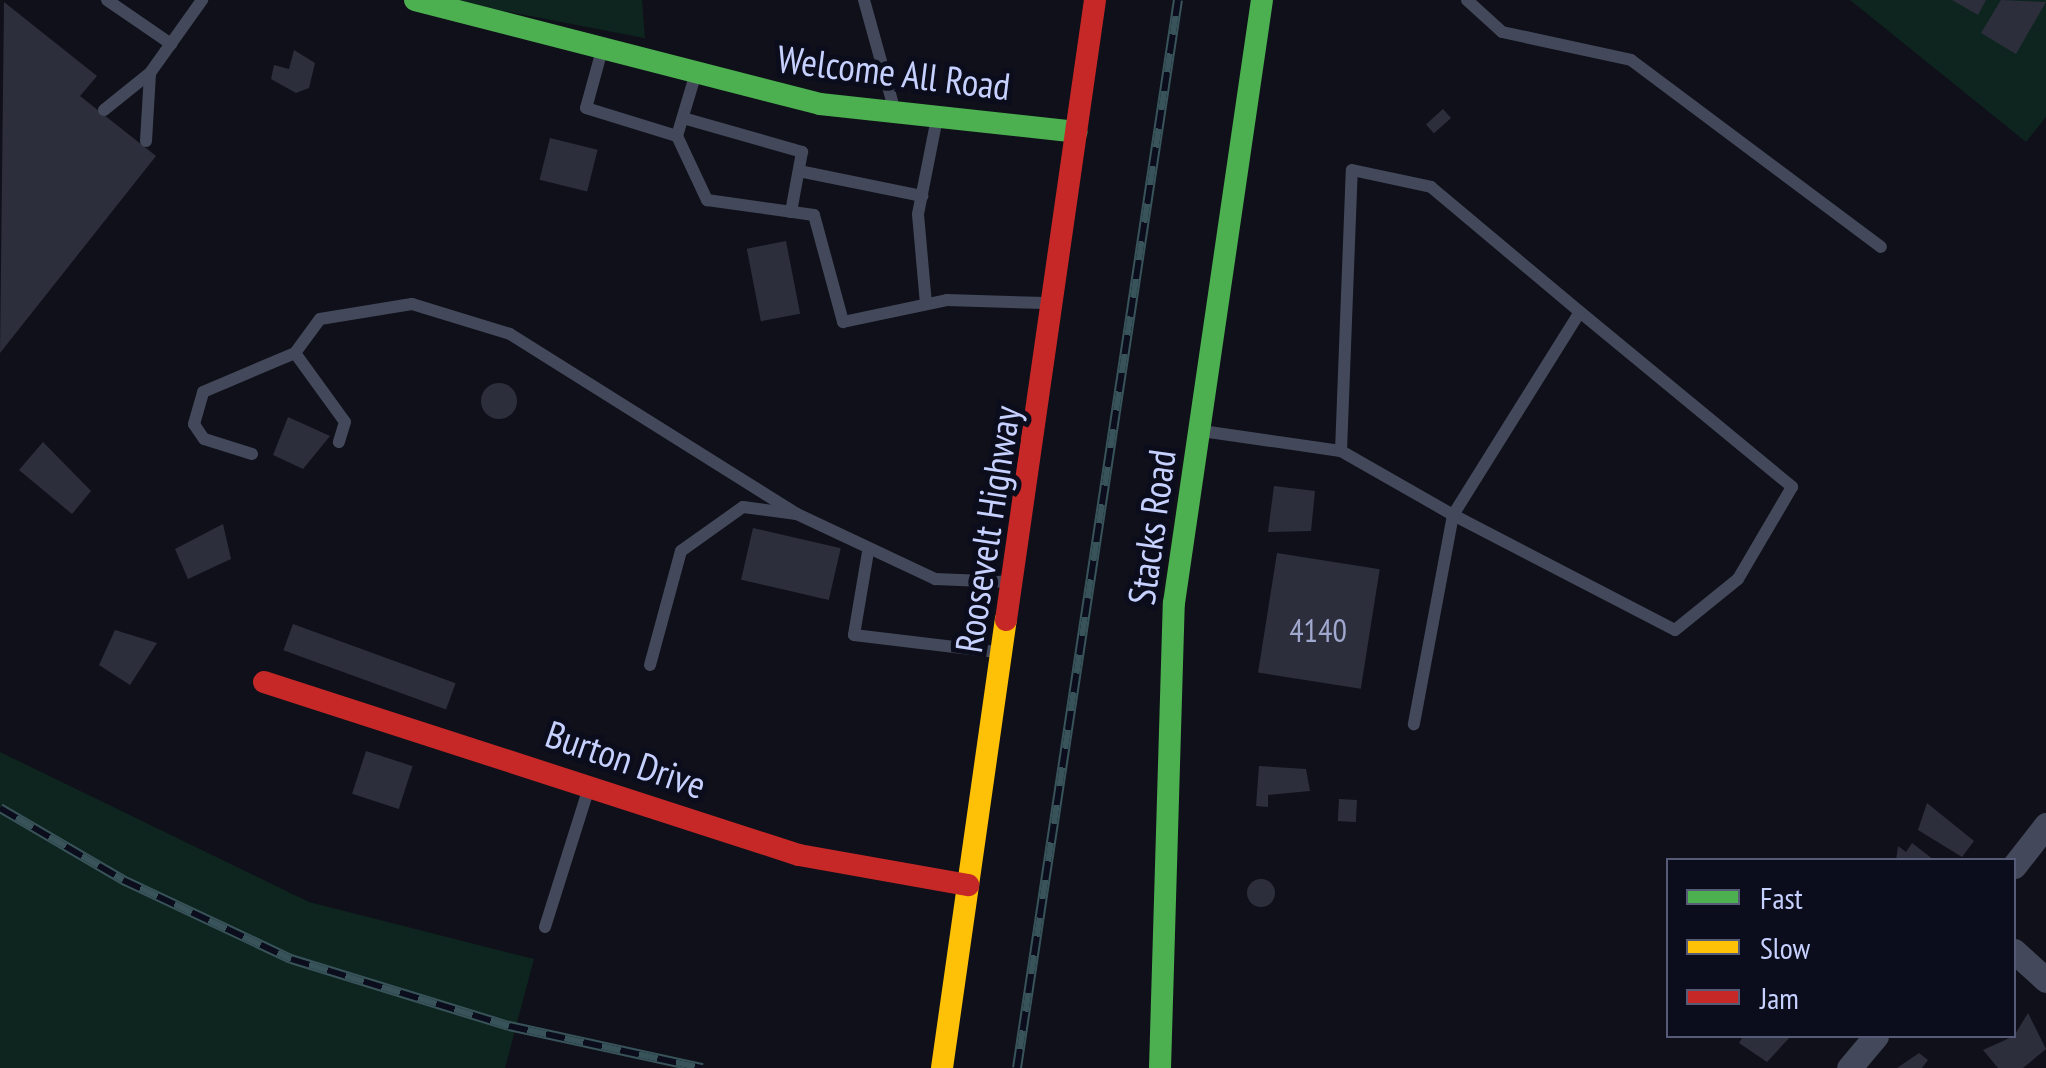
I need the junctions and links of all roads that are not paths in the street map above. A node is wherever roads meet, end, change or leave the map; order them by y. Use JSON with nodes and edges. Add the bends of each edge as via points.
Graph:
{"nodes":[{"id":1,"x":107,"y":0,"type":"edge"},
{"id":2,"x":202,"y":0,"type":"edge"},
{"id":3,"x":415,"y":0,"type":"edge"},
{"id":4,"x":864,"y":0,"type":"edge"},
{"id":5,"x":1095,"y":0,"type":"edge"},
{"id":6,"x":1262,"y":0,"type":"edge"},
{"id":7,"x":1467,"y":0,"type":"edge"},
{"id":8,"x":171,"y":44,"type":"junction"},
{"id":9,"x":602,"y":48,"type":"junction"},
{"id":10,"x":696,"y":72,"type":"junction"},
{"id":11,"x":150,"y":73,"type":"junction"},
{"id":12,"x":104,"y":110,"type":"dead end"},
{"id":13,"x":895,"y":112,"type":"junction"},
{"id":14,"x":937,"y":116,"type":"junction"},
{"id":15,"x":683,"y":118,"type":"junction"},
{"id":16,"x":1076,"y":132,"type":"junction"},
{"id":17,"x":678,"y":136,"type":"junction"},
{"id":18,"x":146,"y":141,"type":"dead end"},
{"id":19,"x":799,"y":172,"type":"junction"},
{"id":20,"x":922,"y":196,"type":"junction"},
{"id":21,"x":792,"y":212,"type":"junction"},
{"id":22,"x":1881,"y":247,"type":"dead end"},
{"id":23,"x":1056,"y":303,"type":"junction"},
{"id":24,"x":926,"y":304,"type":"junction"},
{"id":25,"x":1580,"y":312,"type":"junction"},
{"id":26,"x":295,"y":353,"type":"junction"},
{"id":27,"x":1200,"y":431,"type":"junction"},
{"id":28,"x":338,"y":442,"type":"dead end"},
{"id":29,"x":1340,"y":451,"type":"junction"},
{"id":30,"x":252,"y":454,"type":"dead end"},
{"id":31,"x":796,"y":514,"type":"junction"},
{"id":32,"x":1452,"y":515,"type":"junction"},
{"id":33,"x":868,"y":552,"type":"junction"},
{"id":34,"x":1016,"y":582,"type":"junction"},
{"id":35,"x":1003,"y":653,"type":"junction"},
{"id":36,"x":650,"y":665,"type":"dead end"},
{"id":37,"x":264,"y":682,"type":"dead end"},
{"id":38,"x":1414,"y":724,"type":"dead end"},
{"id":39,"x":590,"y":784,"type":"junction"},
{"id":40,"x":2046,"y":825,"type":"edge"},
{"id":41,"x":2016,"y":863,"type":"edge"},
{"id":42,"x":968,"y":885,"type":"junction"},
{"id":43,"x":545,"y":927,"type":"dead end"},
{"id":44,"x":2016,"y":952,"type":"edge"},
{"id":45,"x":2046,"y":980,"type":"edge"},
{"id":46,"x":1874,"y":1038,"type":"edge"},
{"id":47,"x":942,"y":1068,"type":"edge"},
{"id":48,"x":1160,"y":1068,"type":"edge"},
{"id":49,"x":1849,"y":1068,"type":"edge"}],
"edges":[{"from":1,"to":8,"type":"lane"},
{"from":2,"to":8,"type":"lane"},
{"from":3,"to":9,"type":"street","name":"Welcome All Road"},
{"from":4,"to":13,"type":"lane"},
{"from":5,"to":16,"type":"street","name":"Roosevelt Highway"},
{"from":6,"to":27,"type":"street","name":"Stacks Road"},
{"from":7,"to":22,"type":"lane","via":[[1502,32],[1631,60]]},
{"from":8,"to":11,"type":"lane"},
{"from":9,"to":10,"type":"street","name":"Welcome All Road"},
{"from":9,"to":17,"type":"lane","via":[[586,108]]},
{"from":10,"to":13,"type":"street","name":"Welcome All Road"},
{"from":10,"to":15,"type":"lane"},
{"from":11,"to":12,"type":"lane"},
{"from":11,"to":18,"type":"lane"},
{"from":13,"to":14,"type":"street","name":"Welcome All Road"},
{"from":14,"to":16,"type":"street","name":"Welcome All Road"},
{"from":14,"to":20,"type":"lane"},
{"from":15,"to":17,"type":"lane"},
{"from":15,"to":19,"type":"lane","via":[[802,152]]},
{"from":16,"to":23,"type":"street","name":"Roosevelt Highway"},
{"from":17,"to":21,"type":"lane","via":[[707,200]]},
{"from":19,"to":20,"type":"lane"},
{"from":19,"to":21,"type":"lane"},
{"from":20,"to":24,"type":"lane"},
{"from":21,"to":24,"type":"lane","via":[[814,215],[843,322]]},
{"from":23,"to":24,"type":"lane"},
{"from":23,"to":34,"type":"street","name":"Roosevelt Highway"},
{"from":25,"to":29,"type":"lane","via":[[1431,187],[1352,170]]},
{"from":25,"to":32,"type":"lane"},
{"from":25,"to":32,"type":"lane","via":[[1792,487],[1738,579],[1676,630]]},
{"from":26,"to":28,"type":"lane","via":[[345,422]]},
{"from":26,"to":30,"type":"lane","via":[[203,392],[194,424],[204,439]]},
{"from":26,"to":31,"type":"lane","via":[[320,318],[369,306],[412,304],[510,334]]},
{"from":27,"to":29,"type":"lane"},
{"from":27,"to":48,"type":"street","name":"Stacks Road","via":[[1163,778]]},
{"from":29,"to":32,"type":"lane"},
{"from":31,"to":33,"type":"lane"},
{"from":31,"to":36,"type":"lane","via":[[742,508],[681,551]]},
{"from":32,"to":38,"type":"lane"},
{"from":33,"to":34,"type":"lane","via":[[934,579]]},
{"from":33,"to":35,"type":"lane","via":[[854,634]]},
{"from":34,"to":35,"type":"street","name":"Roosevelt Highway"},
{"from":35,"to":42,"type":"street","name":"Roosevelt Highway"},
{"from":37,"to":39,"type":"street","name":"Burton Drive"},
{"from":39,"to":42,"type":"street","name":"Burton Drive","via":[[799,855]]},
{"from":39,"to":43,"type":"lane"},
{"from":40,"to":41,"type":"street"},
{"from":42,"to":47,"type":"street","name":"Roosevelt Highway"},
{"from":44,"to":45,"type":"street"},
{"from":46,"to":49,"type":"street"}]}
